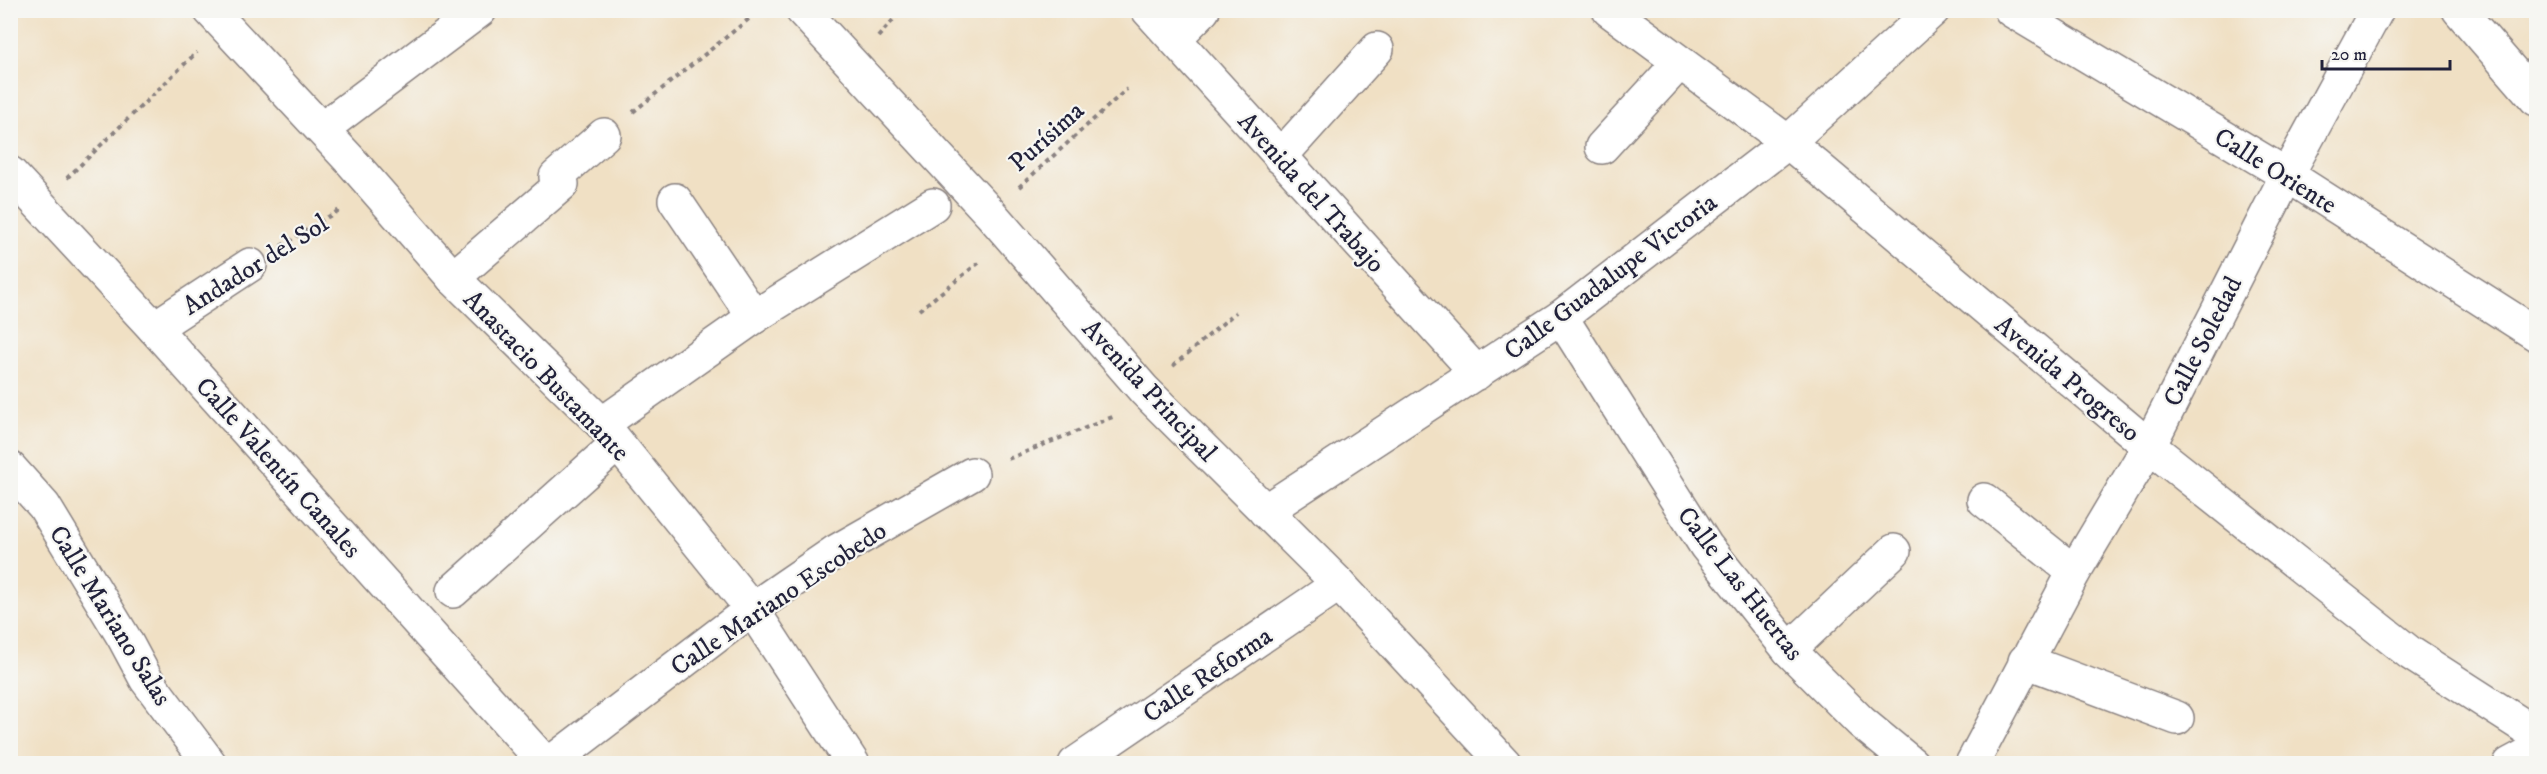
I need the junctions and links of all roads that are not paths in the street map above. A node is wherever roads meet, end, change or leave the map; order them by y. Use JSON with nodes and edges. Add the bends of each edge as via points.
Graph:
{"nodes":[{"id":1,"x":210,"y":10,"type":"edge"},
{"id":2,"x":480,"y":10,"type":"edge"},
{"id":3,"x":802,"y":10,"type":"edge"},
{"id":4,"x":1148,"y":10,"type":"edge"},
{"id":5,"x":1203,"y":10,"type":"edge"},
{"id":6,"x":1610,"y":10,"type":"edge"},
{"id":7,"x":1933,"y":10,"type":"edge"},
{"id":8,"x":2011,"y":10,"type":"edge"},
{"id":9,"x":2377,"y":10,"type":"edge"},
{"id":10,"x":2459,"y":10,"type":"edge"},
{"id":11,"x":1175,"y":38,"type":"junction"},
{"id":12,"x":1377,"y":49,"type":"dead end"},
{"id":13,"x":1679,"y":63,"type":"junction"},
{"id":14,"x":2536,"y":99,"type":"edge"},
{"id":15,"x":322,"y":129,"type":"junction"},
{"id":16,"x":604,"y":135,"type":"road end"},
{"id":17,"x":1788,"y":142,"type":"junction"},
{"id":18,"x":1602,"y":147,"type":"dead end"},
{"id":19,"x":1280,"y":157,"type":"junction"},
{"id":20,"x":10,"y":173,"type":"edge"},
{"id":21,"x":2287,"y":175,"type":"junction"},
{"id":22,"x":675,"y":200,"type":"dead end"},
{"id":23,"x":933,"y":205,"type":"dead end"},
{"id":24,"x":250,"y":265,"type":"road end"},
{"id":25,"x":453,"y":278,"type":"junction"},
{"id":26,"x":1561,"y":316,"type":"junction"},
{"id":27,"x":754,"y":317,"type":"junction"},
{"id":28,"x":154,"y":328,"type":"junction"},
{"id":29,"x":2536,"y":334,"type":"edge"},
{"id":30,"x":1477,"y":373,"type":"junction"},
{"id":31,"x":609,"y":434,"type":"junction"},
{"id":32,"x":2148,"y":446,"type":"junction"},
{"id":33,"x":10,"y":468,"type":"edge"},
{"id":34,"x":972,"y":474,"type":"road end"},
{"id":35,"x":1984,"y":500,"type":"dead end"},
{"id":36,"x":1265,"y":511,"type":"junction"},
{"id":37,"x":1894,"y":551,"type":"dead end"},
{"id":38,"x":2074,"y":572,"type":"junction"},
{"id":39,"x":1339,"y":584,"type":"junction"},
{"id":40,"x":453,"y":591,"type":"dead end"},
{"id":41,"x":752,"y":609,"type":"junction"},
{"id":42,"x":1789,"y":650,"type":"junction"},
{"id":43,"x":2025,"y":661,"type":"junction"},
{"id":44,"x":2177,"y":718,"type":"dead end"},
{"id":45,"x":2536,"y":734,"type":"edge"},
{"id":46,"x":2536,"y":750,"type":"edge"},
{"id":47,"x":210,"y":764,"type":"edge"},
{"id":48,"x":547,"y":764,"type":"edge"},
{"id":49,"x":853,"y":764,"type":"edge"},
{"id":50,"x":1075,"y":764,"type":"edge"},
{"id":51,"x":1505,"y":764,"type":"edge"},
{"id":52,"x":1912,"y":764,"type":"edge"},
{"id":53,"x":1972,"y":764,"type":"edge"},
{"id":54,"x":2510,"y":764,"type":"edge"}],
"edges":[{"from":1,"to":15,"type":"street","name":"Anastacio Bustamante"},
{"from":2,"to":15,"type":"street"},
{"from":3,"to":36,"type":"street","name":"Avenida Principal","via":[[990,213],[1150,395]]},
{"from":4,"to":11,"type":"street","name":"Avenida del Trabajo"},
{"from":5,"to":11,"type":"street"},
{"from":6,"to":13,"type":"street","name":"Avenida Progreso"},
{"from":7,"to":17,"type":"street","name":"Calle Guadalupe Victoria"},
{"from":8,"to":21,"type":"street","name":"Calle Oriente"},
{"from":9,"to":21,"type":"street","name":"Calle Soledad"},
{"from":10,"to":14,"type":"street"},
{"from":11,"to":19,"type":"street","name":"Avenida del Trabajo"},
{"from":12,"to":19,"type":"street"},
{"from":13,"to":17,"type":"street","name":"Avenida Progreso"},
{"from":13,"to":18,"type":"street"},
{"from":15,"to":25,"type":"street","name":"Anastacio Bustamante"},
{"from":16,"to":25,"type":"street","via":[[556,177],[562,184]]},
{"from":17,"to":26,"type":"street","name":"Calle Guadalupe Victoria"},
{"from":17,"to":32,"type":"street","name":"Avenida Progreso"},
{"from":19,"to":30,"type":"street","name":"Avenida del Trabajo"},
{"from":20,"to":28,"type":"street","name":"Calle Valentín Canales"},
{"from":21,"to":29,"type":"street","name":"Calle Oriente"},
{"from":21,"to":32,"type":"street","name":"Calle Soledad"},
{"from":22,"to":27,"type":"street"},
{"from":23,"to":27,"type":"street"},
{"from":24,"to":28,"type":"street","name":"Andador del Sol"},
{"from":25,"to":31,"type":"street","name":"Anastacio Bustamante"},
{"from":26,"to":30,"type":"street","name":"Calle Guadalupe Victoria"},
{"from":26,"to":42,"type":"street","name":"Calle Las Huertas","via":[[1706,546]]},
{"from":27,"to":31,"type":"street"},
{"from":28,"to":48,"type":"street","name":"Calle Valentín Canales"},
{"from":30,"to":36,"type":"street","name":"Calle Guadalupe Victoria"},
{"from":31,"to":40,"type":"street"},
{"from":31,"to":41,"type":"street","name":"Anastacio Bustamante"},
{"from":32,"to":38,"type":"street","name":"Calle Soledad"},
{"from":32,"to":45,"type":"street","name":"Avenida Progreso","via":[[2410,653]]},
{"from":33,"to":47,"type":"street","name":"Calle Mariano Salas","via":[[44,506],[146,680]]},
{"from":34,"to":41,"type":"street","name":"Calle Mariano Escobedo","via":[[835,552]]},
{"from":35,"to":38,"type":"street"},
{"from":36,"to":39,"type":"street","name":"Avenida Principal"},
{"from":37,"to":42,"type":"street"},
{"from":38,"to":43,"type":"street","name":"Calle Soledad"},
{"from":39,"to":50,"type":"street","name":"Calle Reforma"},
{"from":39,"to":51,"type":"street","name":"Avenida Principal"},
{"from":41,"to":48,"type":"street","name":"Calle Mariano Escobedo"},
{"from":41,"to":49,"type":"street","name":"Anastacio Bustamante"},
{"from":42,"to":52,"type":"street","name":"Calle Las Huertas","via":[[1862,722]]},
{"from":43,"to":44,"type":"street"},
{"from":43,"to":53,"type":"street","name":"Calle Soledad"},
{"from":46,"to":54,"type":"street"}]}
